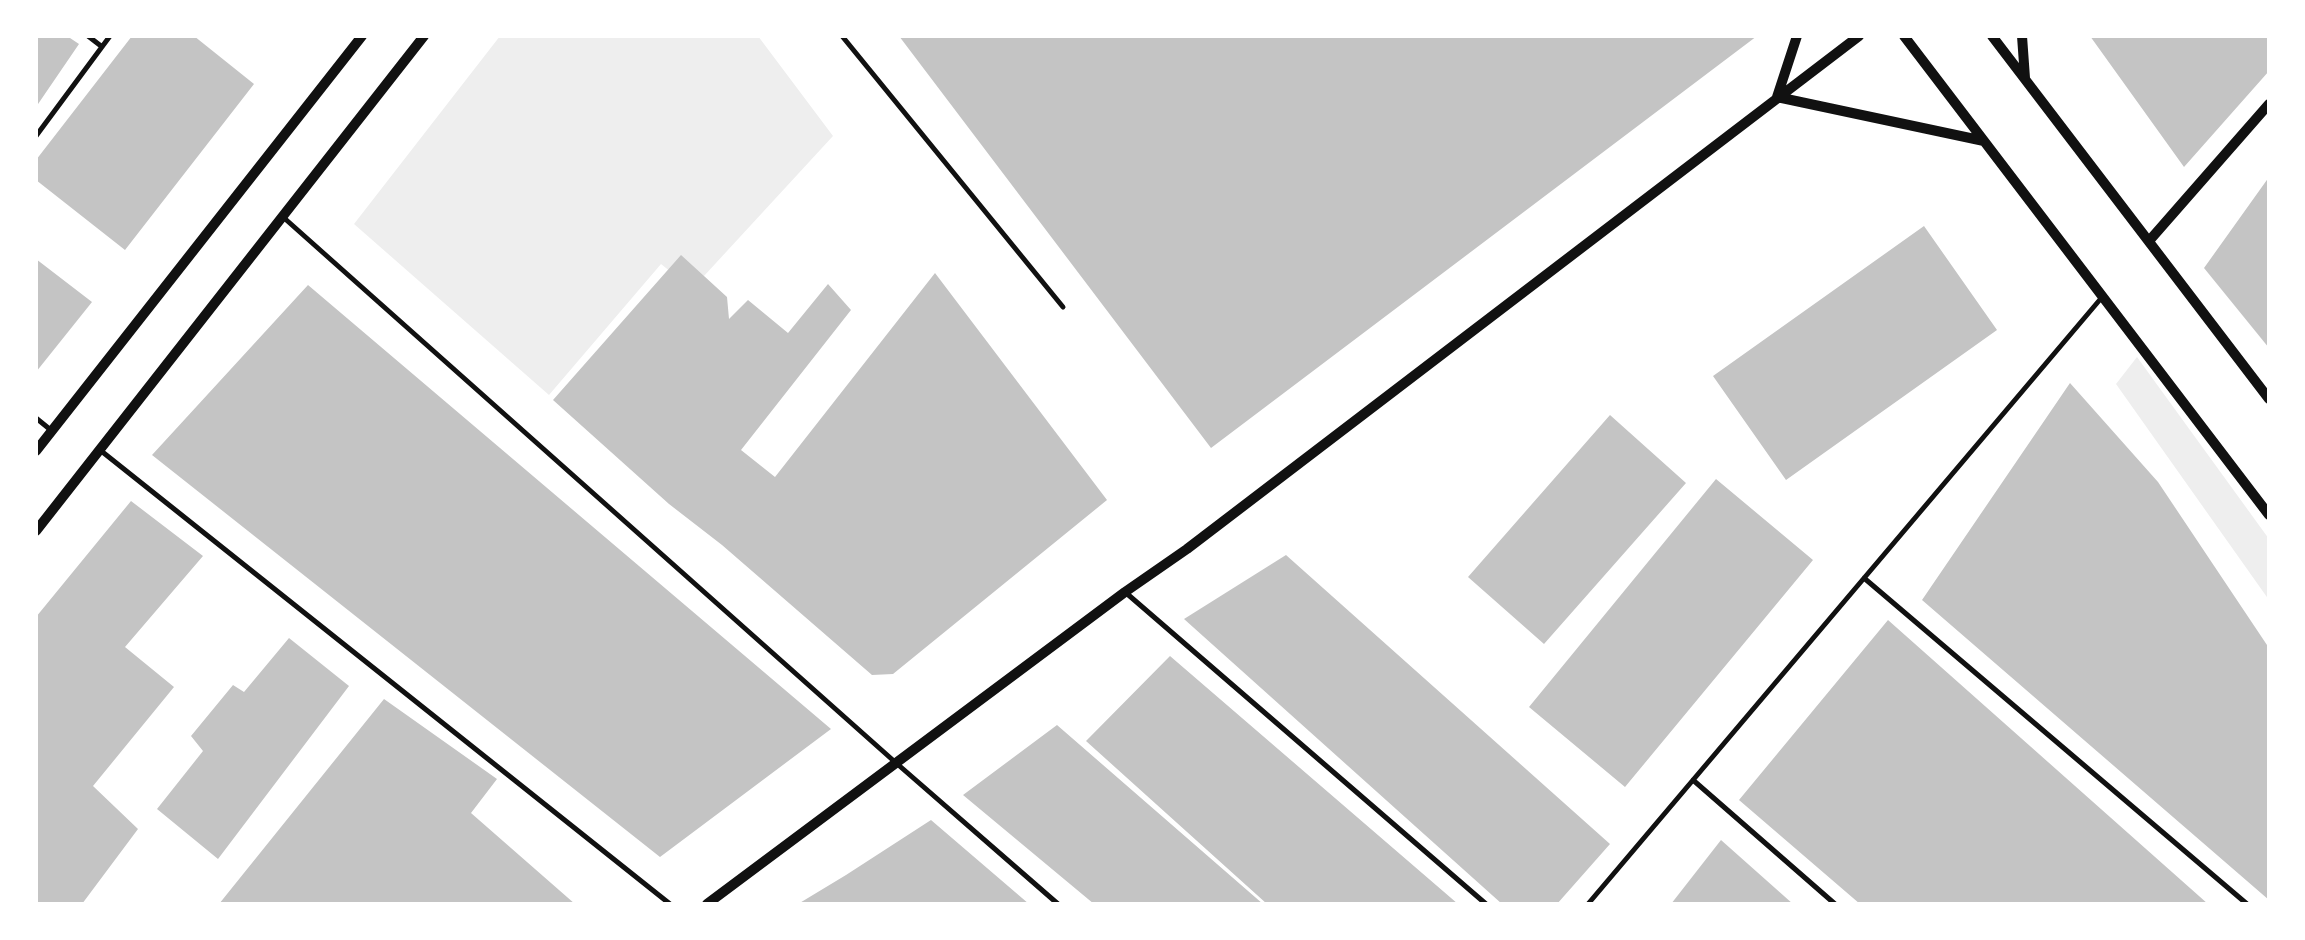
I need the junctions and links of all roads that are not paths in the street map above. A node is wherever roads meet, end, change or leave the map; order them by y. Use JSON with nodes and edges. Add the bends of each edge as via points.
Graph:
{"nodes":[{"id":1,"x":88,"y":36,"type":"edge"},
{"id":2,"x":110,"y":36,"type":"edge"},
{"id":3,"x":362,"y":36,"type":"edge"},
{"id":4,"x":424,"y":36,"type":"edge"},
{"id":5,"x":842,"y":36,"type":"edge"},
{"id":6,"x":1798,"y":36,"type":"edge"},
{"id":7,"x":1859,"y":36,"type":"edge"},
{"id":8,"x":1904,"y":36,"type":"edge"},
{"id":9,"x":1992,"y":36,"type":"edge"},
{"id":10,"x":2022,"y":36,"type":"edge"},
{"id":11,"x":102,"y":46,"type":"junction"},
{"id":12,"x":2025,"y":79,"type":"junction"},
{"id":13,"x":1777,"y":98,"type":"junction"},
{"id":14,"x":2269,"y":104,"type":"edge"},
{"id":15,"x":36,"y":136,"type":"edge"},
{"id":16,"x":1984,"y":141,"type":"junction"},
{"id":17,"x":282,"y":217,"type":"junction"},
{"id":18,"x":2149,"y":241,"type":"junction"},
{"id":19,"x":2104,"y":296,"type":"junction"},
{"id":20,"x":1063,"y":307,"type":"dead end"},
{"id":21,"x":2269,"y":400,"type":"edge"},
{"id":22,"x":36,"y":418,"type":"edge"},
{"id":23,"x":52,"y":431,"type":"junction"},
{"id":24,"x":100,"y":449,"type":"junction"},
{"id":25,"x":36,"y":450,"type":"edge"},
{"id":26,"x":2269,"y":515,"type":"edge"},
{"id":27,"x":36,"y":531,"type":"edge"},
{"id":28,"x":1864,"y":578,"type":"junction"},
{"id":29,"x":1125,"y":592,"type":"junction"},
{"id":30,"x":895,"y":762,"type":"junction"},
{"id":31,"x":1693,"y":780,"type":"junction"},
{"id":32,"x":670,"y":904,"type":"edge"},
{"id":33,"x":706,"y":904,"type":"edge"},
{"id":34,"x":1058,"y":904,"type":"edge"},
{"id":35,"x":1486,"y":904,"type":"edge"},
{"id":36,"x":1588,"y":904,"type":"edge"},
{"id":37,"x":1835,"y":904,"type":"edge"},
{"id":38,"x":2247,"y":904,"type":"edge"}],
"edges":[{"from":1,"to":11,"type":"street"},
{"from":2,"to":11,"type":"street"},
{"from":3,"to":23,"type":"main road"},
{"from":4,"to":17,"type":"main road"},
{"from":5,"to":20,"type":"street"},
{"from":6,"to":13,"type":"main road"},
{"from":7,"to":13,"type":"main road"},
{"from":8,"to":16,"type":"main road"},
{"from":9,"to":12,"type":"main road"},
{"from":10,"to":12,"type":"main road"},
{"from":11,"to":15,"type":"street"},
{"from":12,"to":18,"type":"main road"},
{"from":13,"to":16,"type":"main road"},
{"from":13,"to":29,"type":"main road","via":[[1187,549]]},
{"from":14,"to":18,"type":"main road"},
{"from":16,"to":19,"type":"main road"},
{"from":17,"to":24,"type":"main road"},
{"from":17,"to":30,"type":"street"},
{"from":18,"to":21,"type":"main road"},
{"from":19,"to":26,"type":"main road"},
{"from":19,"to":28,"type":"street"},
{"from":22,"to":23,"type":"street"},
{"from":23,"to":25,"type":"main road"},
{"from":24,"to":27,"type":"main road"},
{"from":24,"to":32,"type":"street"},
{"from":28,"to":31,"type":"street"},
{"from":28,"to":38,"type":"street"},
{"from":29,"to":30,"type":"main road"},
{"from":29,"to":35,"type":"street"},
{"from":30,"to":33,"type":"main road"},
{"from":30,"to":34,"type":"street"},
{"from":31,"to":36,"type":"street"},
{"from":31,"to":37,"type":"street"}]}
